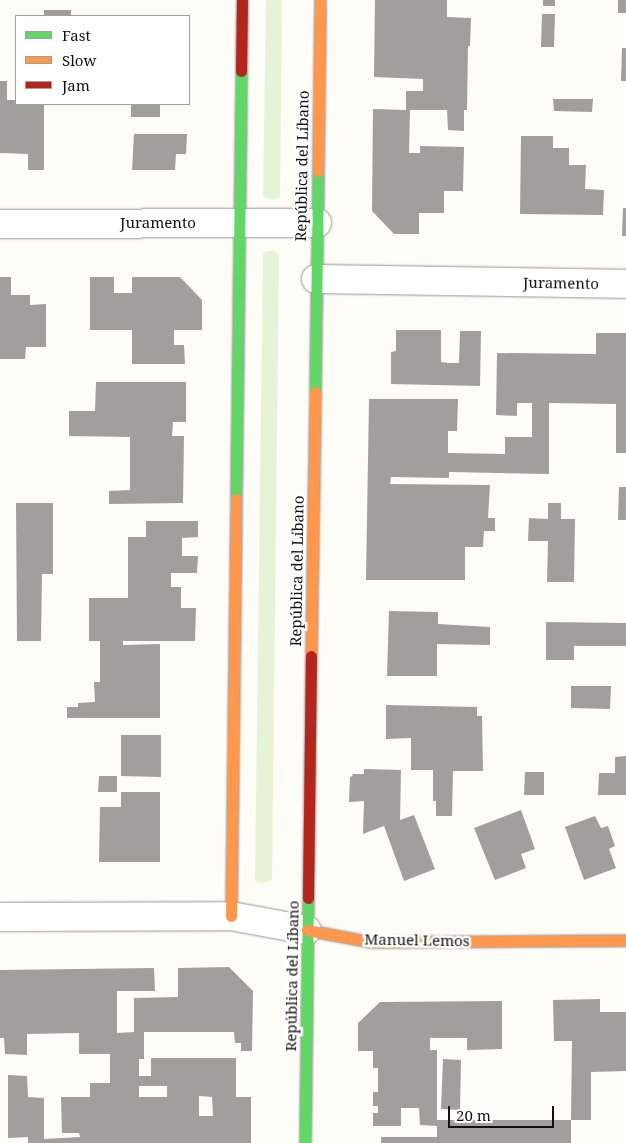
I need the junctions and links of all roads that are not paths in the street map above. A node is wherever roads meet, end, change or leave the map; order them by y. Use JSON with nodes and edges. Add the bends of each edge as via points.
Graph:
{"nodes":[{"id":1,"x":242,"y":0,"type":"edge"},
{"id":2,"x":320,"y":0,"type":"edge"},
{"id":3,"x":239,"y":223,"type":"junction"},
{"id":4,"x":317,"y":223,"type":"junction"},
{"id":5,"x":0,"y":224,"type":"edge"},
{"id":6,"x":316,"y":279,"type":"junction"},
{"id":7,"x":626,"y":284,"type":"edge"},
{"id":8,"x":231,"y":916,"type":"junction"},
{"id":9,"x":0,"y":917,"type":"edge"},
{"id":10,"x":308,"y":930,"type":"junction"},
{"id":11,"x":626,"y":940,"type":"edge"},
{"id":12,"x":305,"y":1143,"type":"edge"}],
"edges":[{"from":1,"to":3,"type":"street"},
{"from":2,"to":4,"type":"street","name":"República del Líbano"},
{"from":3,"to":4,"type":"street","name":"Juramento"},
{"from":3,"to":5,"type":"street","name":"Juramento"},
{"from":3,"to":8,"type":"street"},
{"from":4,"to":6,"type":"street","name":"República del Líbano"},
{"from":6,"to":7,"type":"street","name":"Juramento"},
{"from":6,"to":10,"type":"street","name":"República del Líbano"},
{"from":8,"to":9,"type":"street","name":"Manuel Lemos"},
{"from":8,"to":10,"type":"street","name":"Manuel Lemos"},
{"from":10,"to":11,"type":"street","name":"Manuel Lemos","via":[[372,942]]},
{"from":10,"to":12,"type":"street","name":"República del Líbano"}]}
